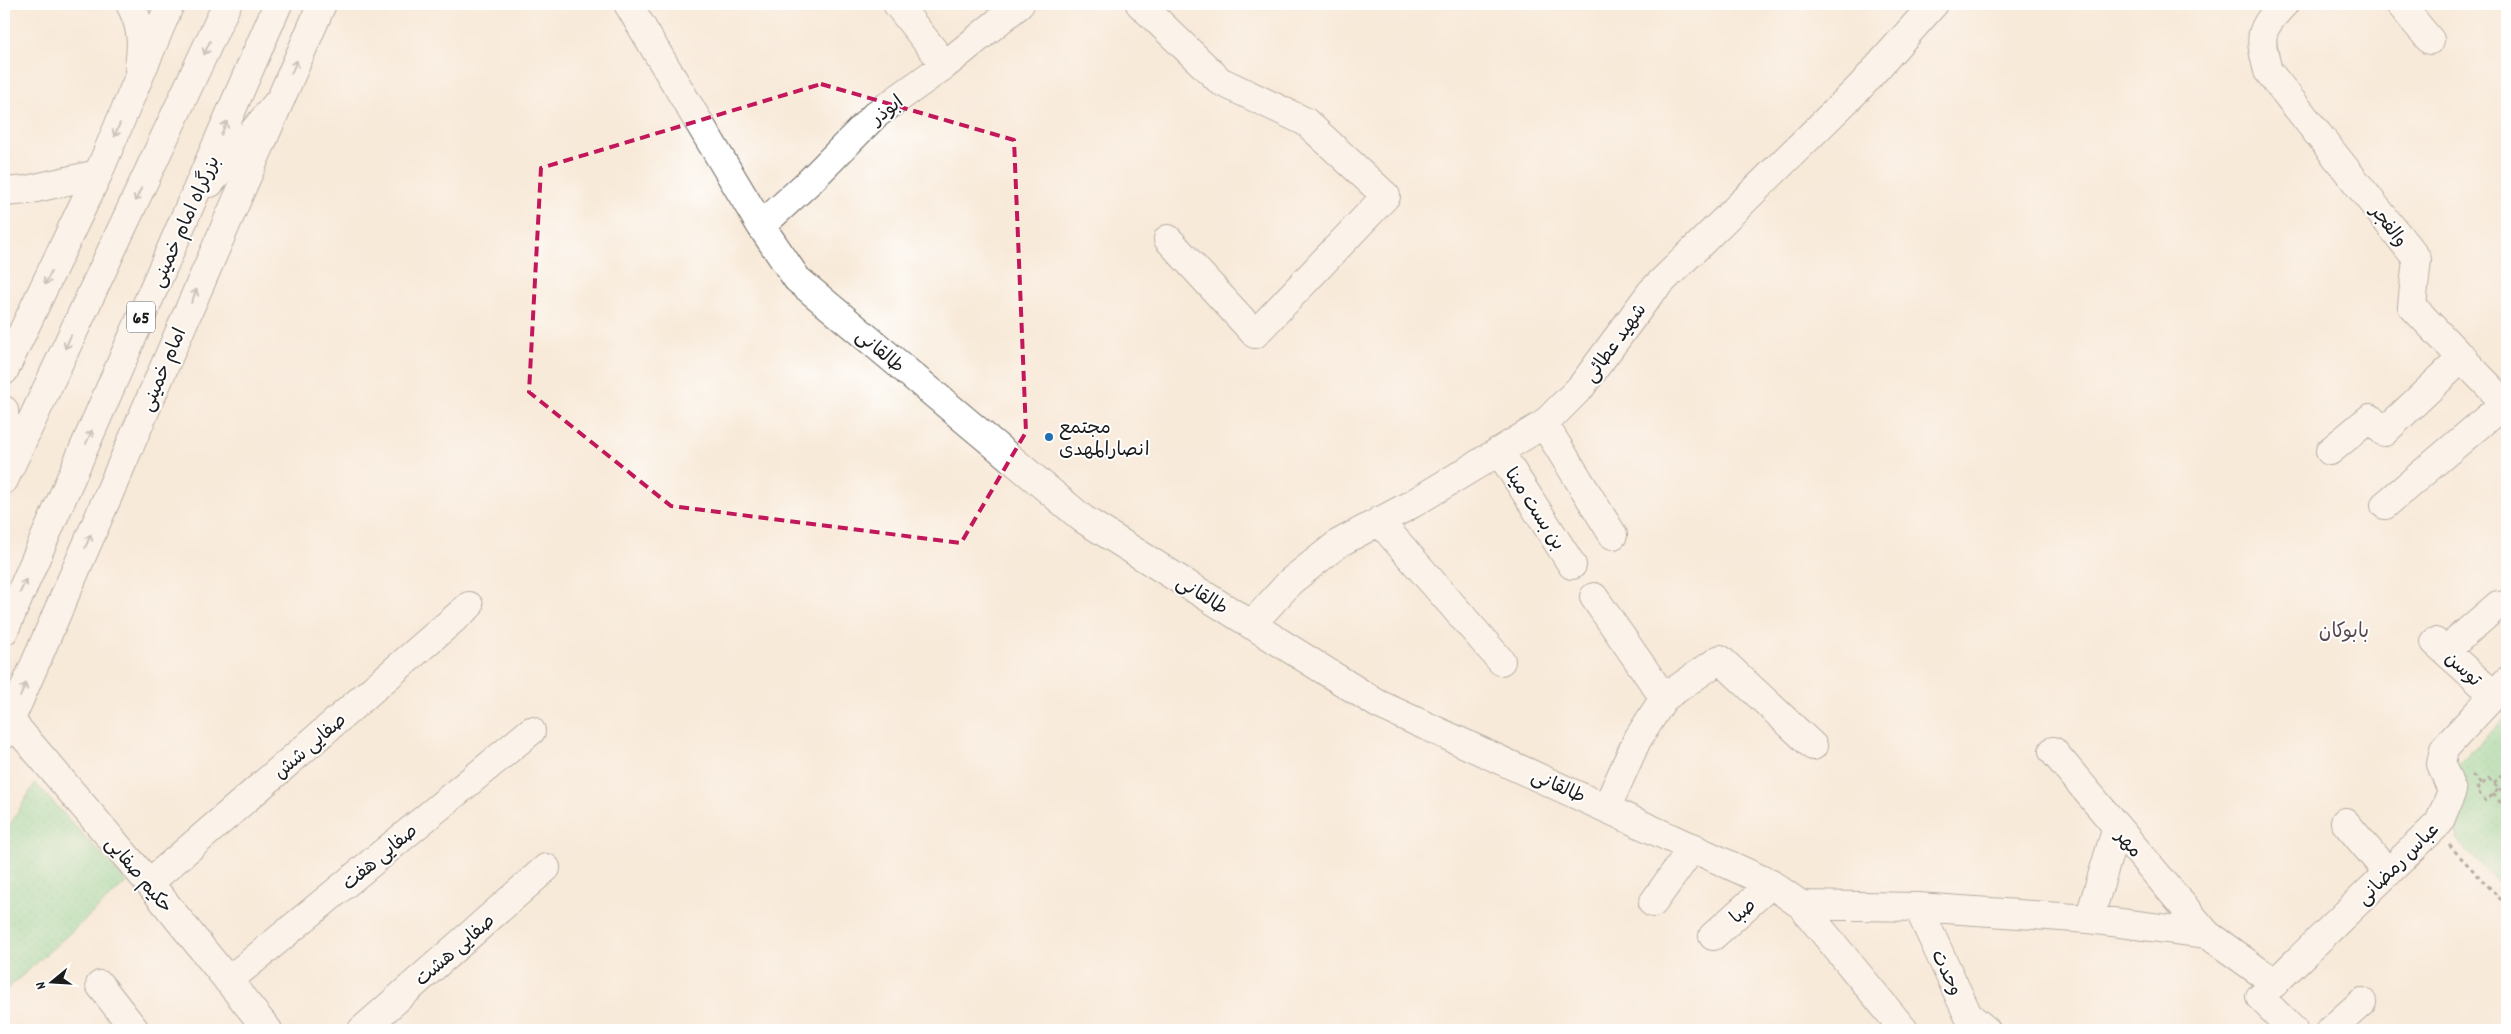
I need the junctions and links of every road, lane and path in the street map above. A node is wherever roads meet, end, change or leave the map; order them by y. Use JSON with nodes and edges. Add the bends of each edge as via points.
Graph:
{"nodes":[{"id":1,"x":130,"y":4,"type":"edge"},
{"id":2,"x":170,"y":4,"type":"edge"},
{"id":3,"x":227,"y":4,"type":"edge"},
{"id":4,"x":278,"y":4,"type":"edge"},
{"id":5,"x":322,"y":4,"type":"edge"},
{"id":6,"x":628,"y":4,"type":"edge"},
{"id":7,"x":898,"y":4,"type":"edge"},
{"id":8,"x":1020,"y":4,"type":"edge"},
{"id":9,"x":1140,"y":4,"type":"edge"},
{"id":10,"x":1934,"y":4,"type":"edge"},
{"id":11,"x":2284,"y":4,"type":"edge"},
{"id":12,"x":2400,"y":4,"type":"edge"},
{"id":13,"x":2430,"y":40,"type":"dead end"},
{"id":14,"x":945,"y":65,"type":"junction"},
{"id":15,"x":136,"y":86,"type":"junction"},
{"id":16,"x":279,"y":101,"type":"junction"},
{"id":17,"x":98,"y":174,"type":"junction"},
{"id":18,"x":4,"y":192,"type":"edge"},
{"id":19,"x":191,"y":205,"type":"junction"},
{"id":20,"x":761,"y":226,"type":"junction"},
{"id":21,"x":1168,"y":240,"type":"dead end"},
{"id":22,"x":2463,"y":357,"type":"junction"},
{"id":23,"x":4,"y":371,"type":"edge"},
{"id":24,"x":2506,"y":404,"type":"edge"},
{"id":25,"x":4,"y":410,"type":"edge"},
{"id":26,"x":1544,"y":424,"type":"junction"},
{"id":27,"x":1499,"y":451,"type":"junction"},
{"id":28,"x":2330,"y":451,"type":"dead end"},
{"id":29,"x":6,"y":475,"type":"edge"},
{"id":30,"x":2385,"y":505,"type":"dead end"},
{"id":31,"x":1379,"y":521,"type":"junction"},
{"id":32,"x":1614,"y":535,"type":"dead end"},
{"id":33,"x":1572,"y":565,"type":"dead end"},
{"id":34,"x":1594,"y":597,"type":"dead end"},
{"id":35,"x":470,"y":606,"type":"dead end"},
{"id":36,"x":2498,"y":606,"type":"dead end"},
{"id":37,"x":1252,"y":625,"type":"junction"},
{"id":38,"x":4,"y":631,"type":"edge"},
{"id":39,"x":1501,"y":661,"type":"dead end"},
{"id":40,"x":2501,"y":688,"type":"edge"},
{"id":41,"x":1664,"y":698,"type":"junction"},
{"id":42,"x":7,"y":727,"type":"edge"},
{"id":43,"x":531,"y":731,"type":"dead end"},
{"id":44,"x":1813,"y":746,"type":"dead end"},
{"id":45,"x":2053,"y":751,"type":"dead end"},
{"id":46,"x":2507,"y":769,"type":"edge"},
{"id":47,"x":2494,"y":784,"type":"junction"},
{"id":48,"x":2499,"y":789,"type":"junction"},
{"id":49,"x":2507,"y":792,"type":"edge"},
{"id":50,"x":2493,"y":794,"type":"junction"},
{"id":51,"x":1607,"y":807,"type":"junction"},
{"id":52,"x":2507,"y":810,"type":"edge"},
{"id":53,"x":2344,"y":822,"type":"dead end"},
{"id":54,"x":2117,"y":827,"type":"junction"},
{"id":55,"x":2434,"y":829,"type":"junction"},
{"id":56,"x":1694,"y":847,"type":"junction"},
{"id":57,"x":546,"y":868,"type":"dead end"},
{"id":58,"x":2388,"y":873,"type":"junction"},
{"id":59,"x":149,"y":883,"type":"junction"},
{"id":60,"x":1771,"y":884,"type":"junction"},
{"id":61,"x":1653,"y":903,"type":"dead end"},
{"id":62,"x":1801,"y":905,"type":"junction"},
{"id":63,"x":2507,"y":906,"type":"edge"},
{"id":64,"x":1918,"y":907,"type":"junction"},
{"id":65,"x":2089,"y":919,"type":"junction"},
{"id":66,"x":2207,"y":934,"type":"junction"},
{"id":67,"x":1713,"y":936,"type":"dead end"},
{"id":68,"x":228,"y":981,"type":"junction"},
{"id":69,"x":2276,"y":983,"type":"junction"},
{"id":70,"x":100,"y":985,"type":"dead end"},
{"id":71,"x":2362,"y":1002,"type":"dead end"},
{"id":72,"x":135,"y":1030,"type":"edge"},
{"id":73,"x":268,"y":1030,"type":"edge"},
{"id":74,"x":362,"y":1030,"type":"edge"},
{"id":75,"x":1904,"y":1030,"type":"edge"},
{"id":76,"x":1986,"y":1030,"type":"edge"},
{"id":77,"x":2293,"y":1030,"type":"edge"},
{"id":78,"x":2331,"y":1030,"type":"edge"}],
"edges":[{"from":1,"to":15,"type":"main road","via":[[138,18],[142,45]]},
{"from":2,"to":15,"type":"main road"},
{"from":3,"to":29,"type":"main road","one_way":true},
{"from":19,"to":4,"type":"main road","name":"بزرگراه امام خمینی","number":"65","one_way":true},
{"from":16,"to":5,"type":"main road","name":"امام خمینی","one_way":true},
{"from":6,"to":20,"type":"main road","name":"طالقانی"},
{"from":7,"to":14,"type":"main road"},
{"from":8,"to":14,"type":"main road","name":"ابوذر"},
{"from":9,"to":21,"type":"main road","via":[[1220,81],[1306,122],[1386,196],[1255,334]]},
{"from":10,"to":26,"type":"main road","name":"شهید عطائی","via":[[1859,88],[1651,292],[1581,387]]},
{"from":11,"to":22,"type":"main road","name":"والفجر","via":[[2268,21],[2261,41],[2268,71],[2417,259],[2412,306]]},
{"from":12,"to":13,"type":"main road"},
{"from":14,"to":20,"type":"main road","name":"ابوذر","via":[[875,115]]},
{"from":15,"to":17,"type":"main road","one_way":true},
{"from":16,"to":19,"type":"main road"},
{"from":42,"to":16,"type":"main road","name":"امام خمینی","one_way":true},
{"from":17,"to":18,"type":"main road"},
{"from":17,"to":23,"type":"main road","one_way":true},
{"from":38,"to":19,"type":"main road","name":"بزرگراه امام خمینی","number":"65","one_way":true},
{"from":20,"to":37,"type":"main road","name":"طالقانی","via":[[797,279],[1083,520]]},
{"from":22,"to":24,"type":"main road","name":"والفجر"},
{"from":22,"to":28,"type":"main road","via":[[2384,432],[2370,418]]},
{"from":24,"to":30,"type":"main road"},
{"from":25,"to":29,"type":"main road"},
{"from":26,"to":27,"type":"main road","name":"شهید عطائی"},
{"from":26,"to":32,"type":"main road"},
{"from":27,"to":31,"type":"main road","name":"شهید عطائی"},
{"from":27,"to":33,"type":"main road","name":"بن بست مینا"},
{"from":31,"to":37,"type":"main road","name":"شهید عطائی","via":[[1339,543],[1298,576]]},
{"from":31,"to":39,"type":"main road"},
{"from":34,"to":41,"type":"main road"},
{"from":35,"to":59,"type":"main road","name":"صفایی شش"},
{"from":36,"to":40,"type":"main road","name":"توسن","via":[[2440,646]]},
{"from":37,"to":51,"type":"main road","name":"طالقانی","via":[[1378,704]]},
{"from":40,"to":55,"type":"main road","name":"عباس رمضانی","via":[[2444,749],[2441,764],[2452,791]]},
{"from":41,"to":44,"type":"main road","via":[[1720,659]]},
{"from":41,"to":51,"type":"main road","via":[[1637,740]]},
{"from":42,"to":59,"type":"main road","name":"حکیم صفایی"},
{"from":43,"to":68,"type":"main road","name":"صفایی هفت"},
{"from":45,"to":54,"type":"main road","name":"مهر"},
{"from":46,"to":47,"type":"path"},
{"from":47,"to":48,"type":"path"},
{"from":47,"to":50,"type":"path","via":[[2490,778],[2476,790],[2486,801]]},
{"from":48,"to":49,"type":"path"},
{"from":48,"to":50,"type":"path"},
{"from":50,"to":52,"type":"path"},
{"from":51,"to":56,"type":"main road","name":"طالقانی"},
{"from":53,"to":58,"type":"main road"},
{"from":54,"to":65,"type":"main road"},
{"from":54,"to":66,"type":"main road","name":"مهر"},
{"from":55,"to":58,"type":"main road","name":"عباس رمضانی"},
{"from":55,"to":63,"type":"path"},
{"from":56,"to":60,"type":"main road","name":"طالقانی"},
{"from":56,"to":61,"type":"main road"},
{"from":57,"to":74,"type":"main road","name":"صفایی هشت"},
{"from":58,"to":69,"type":"main road","name":"عباس رمضانی"},
{"from":59,"to":68,"type":"main road","name":"حکیم صفایی"},
{"from":60,"to":62,"type":"main road","name":"طالقانی"},
{"from":60,"to":67,"type":"main road","name":"صبا"},
{"from":62,"to":64,"type":"main road"},
{"from":62,"to":75,"type":"main road","name":"طالقانی"},
{"from":64,"to":65,"type":"main road"},
{"from":64,"to":76,"type":"main road","name":"وحدت","via":[[1968,1015]]},
{"from":65,"to":66,"type":"main road"},
{"from":66,"to":69,"type":"main road"},
{"from":68,"to":73,"type":"main road","name":"حکیم صفایی"},
{"from":69,"to":77,"type":"main road","name":"عباس رمضانی","via":[[2260,998]]},
{"from":70,"to":72,"type":"main road"},
{"from":71,"to":78,"type":"main road"}]}
